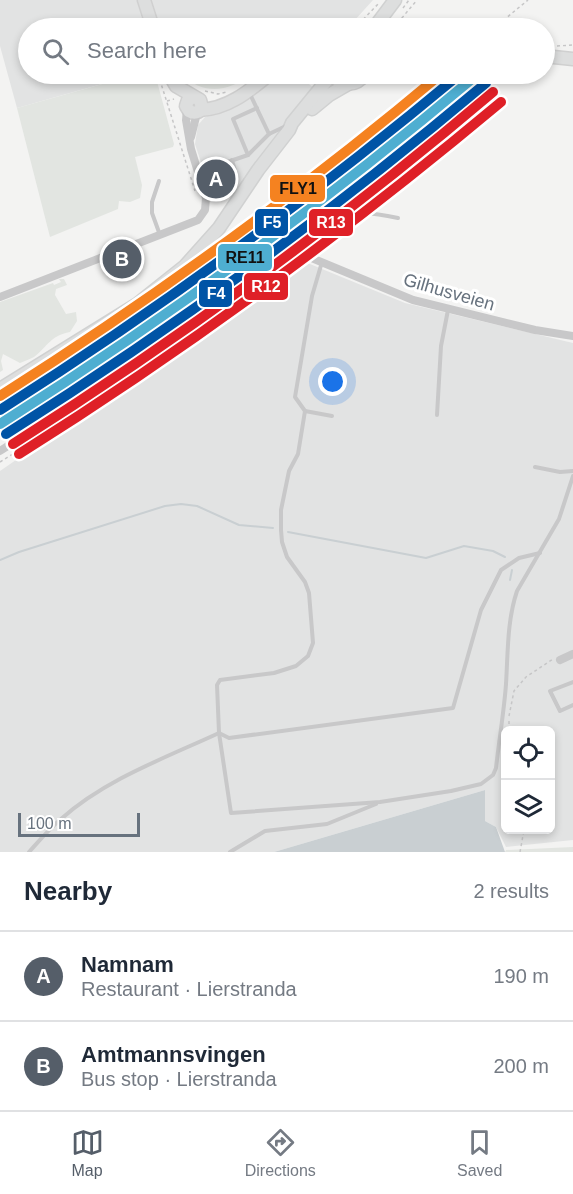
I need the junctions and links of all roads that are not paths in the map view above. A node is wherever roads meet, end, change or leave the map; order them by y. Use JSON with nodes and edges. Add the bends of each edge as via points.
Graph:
{"nodes":[{"id":1,"x":144,"y":0,"type":"edge"},
{"id":2,"x":388,"y":3,"type":"edge"},
{"id":3,"x":150,"y":18,"type":"edge"},
{"id":4,"x":371,"y":18,"type":"edge"},
{"id":5,"x":380,"y":18,"type":"edge"},
{"id":6,"x":555,"y":55,"type":"edge"},
{"id":7,"x":573,"y":58,"type":"edge"},
{"id":8,"x":170,"y":84,"type":"edge"},
{"id":9,"x":257,"y":84,"type":"edge"},
{"id":10,"x":324,"y":84,"type":"edge"},
{"id":11,"x":348,"y":84,"type":"edge"},
{"id":12,"x":248,"y":91,"type":"junction"},
{"id":13,"x":195,"y":104,"type":"junction"},
{"id":14,"x":257,"y":108,"type":"junction"},
{"id":15,"x":291,"y":127,"type":"junction"},
{"id":16,"x":269,"y":134,"type":"junction"},
{"id":17,"x":248,"y":154,"type":"junction"},
{"id":18,"x":232,"y":160,"type":"junction"},
{"id":19,"x":198,"y":172,"type":"junction"},
{"id":20,"x":159,"y":181,"type":"dead end"},
{"id":21,"x":226,"y":190,"type":"road end"},
{"id":22,"x":398,"y":218,"type":"dead end"},
{"id":23,"x":160,"y":235,"type":"junction"},
{"id":24,"x":302,"y":254,"type":"joint"},
{"id":25,"x":322,"y":262,"type":"junction"},
{"id":26,"x":0,"y":297,"type":"edge"},
{"id":27,"x":448,"y":309,"type":"junction"},
{"id":28,"x":573,"y":336,"type":"edge"},
{"id":29,"x":132,"y":362,"type":"road end"},
{"id":30,"x":0,"y":389,"type":"edge"},
{"id":31,"x":305,"y":411,"type":"junction"},
{"id":32,"x":332,"y":416,"type":"dead end"},
{"id":33,"x":437,"y":416,"type":"dead end"},
{"id":34,"x":0,"y":451,"type":"edge"},
{"id":35,"x":535,"y":467,"type":"dead end"},
{"id":36,"x":573,"y":471,"type":"edge"},
{"id":37,"x":573,"y":476,"type":"edge"},
{"id":38,"x":540,"y":553,"type":"junction"},
{"id":39,"x":573,"y":654,"type":"edge"},
{"id":40,"x":559,"y":658,"type":"road end"},
{"id":41,"x":573,"y":682,"type":"edge"},
{"id":42,"x":573,"y":705,"type":"edge"},
{"id":43,"x":219,"y":733,"type":"junction"},
{"id":44,"x":380,"y":802,"type":"junction"},
{"id":45,"x":29,"y":852,"type":"edge"},
{"id":46,"x":230,"y":852,"type":"edge"}],
"edges":[{"from":1,"to":3,"type":"main road"},
{"from":2,"to":4,"type":"main road"},
{"from":2,"to":5,"type":"main road"},
{"from":6,"to":7,"type":"main road"},
{"from":8,"to":13,"type":"main road","via":[[173,92]]},
{"from":9,"to":12,"type":"main road"},
{"from":10,"to":15,"type":"main road"},
{"from":11,"to":15,"type":"main road"},
{"from":12,"to":13,"type":"main road","via":[[228,103]]},
{"from":12,"to":14,"type":"lane"},
{"from":13,"to":19,"type":"street","via":[[190,142]]},
{"from":14,"to":16,"type":"lane"},
{"from":14,"to":17,"type":"lane","via":[[233,119]]},
{"from":15,"to":16,"type":"lane"},
{"from":15,"to":30,"type":"main road","via":[[219,228],[185,266],[136,305]]},
{"from":16,"to":17,"type":"lane"},
{"from":17,"to":18,"type":"lane"},
{"from":18,"to":19,"type":"lane"},
{"from":18,"to":21,"type":"lane","via":[[236,174]]},
{"from":19,"to":23,"type":"street","via":[[206,198],[202,215],[194,223]]},
{"from":20,"to":23,"type":"lane","via":[[152,213]]},
{"from":22,"to":24,"type":"lane","via":[[339,216],[310,238]]},
{"from":23,"to":26,"type":"street"},
{"from":24,"to":25,"type":"street","name":"Gilhusveien"},
{"from":25,"to":27,"type":"street","name":"Gilhusveien","via":[[413,300]]},
{"from":25,"to":31,"type":"lane","via":[[315,281],[295,397]]},
{"from":27,"to":28,"type":"street","name":"Gilhusveien"},
{"from":27,"to":33,"type":"lane","via":[[441,346]]},
{"from":29,"to":34,"type":"street"},
{"from":31,"to":32,"type":"lane"},
{"from":31,"to":43,"type":"lane","via":[[298,454],[289,471],[281,510],[281,530],[287,557],[309,593],[314,643],[308,656],[296,666],[220,681],[216,690]]},
{"from":35,"to":36,"type":"lane"},
{"from":37,"to":38,"type":"lane","via":[[559,519]]},
{"from":38,"to":43,"type":"lane","via":[[519,558],[501,570],[481,610],[453,708],[229,738]]},
{"from":38,"to":44,"type":"lane","via":[[514,602],[493,775],[481,784],[451,792]]},
{"from":39,"to":40,"type":"street"},
{"from":41,"to":42,"type":"lane","via":[[550,691],[560,711]]},
{"from":43,"to":44,"type":"lane","via":[[231,813]]},
{"from":43,"to":45,"type":"lane","via":[[93,795],[61,819]]},
{"from":44,"to":46,"type":"lane","via":[[327,824],[265,831]]}]}
